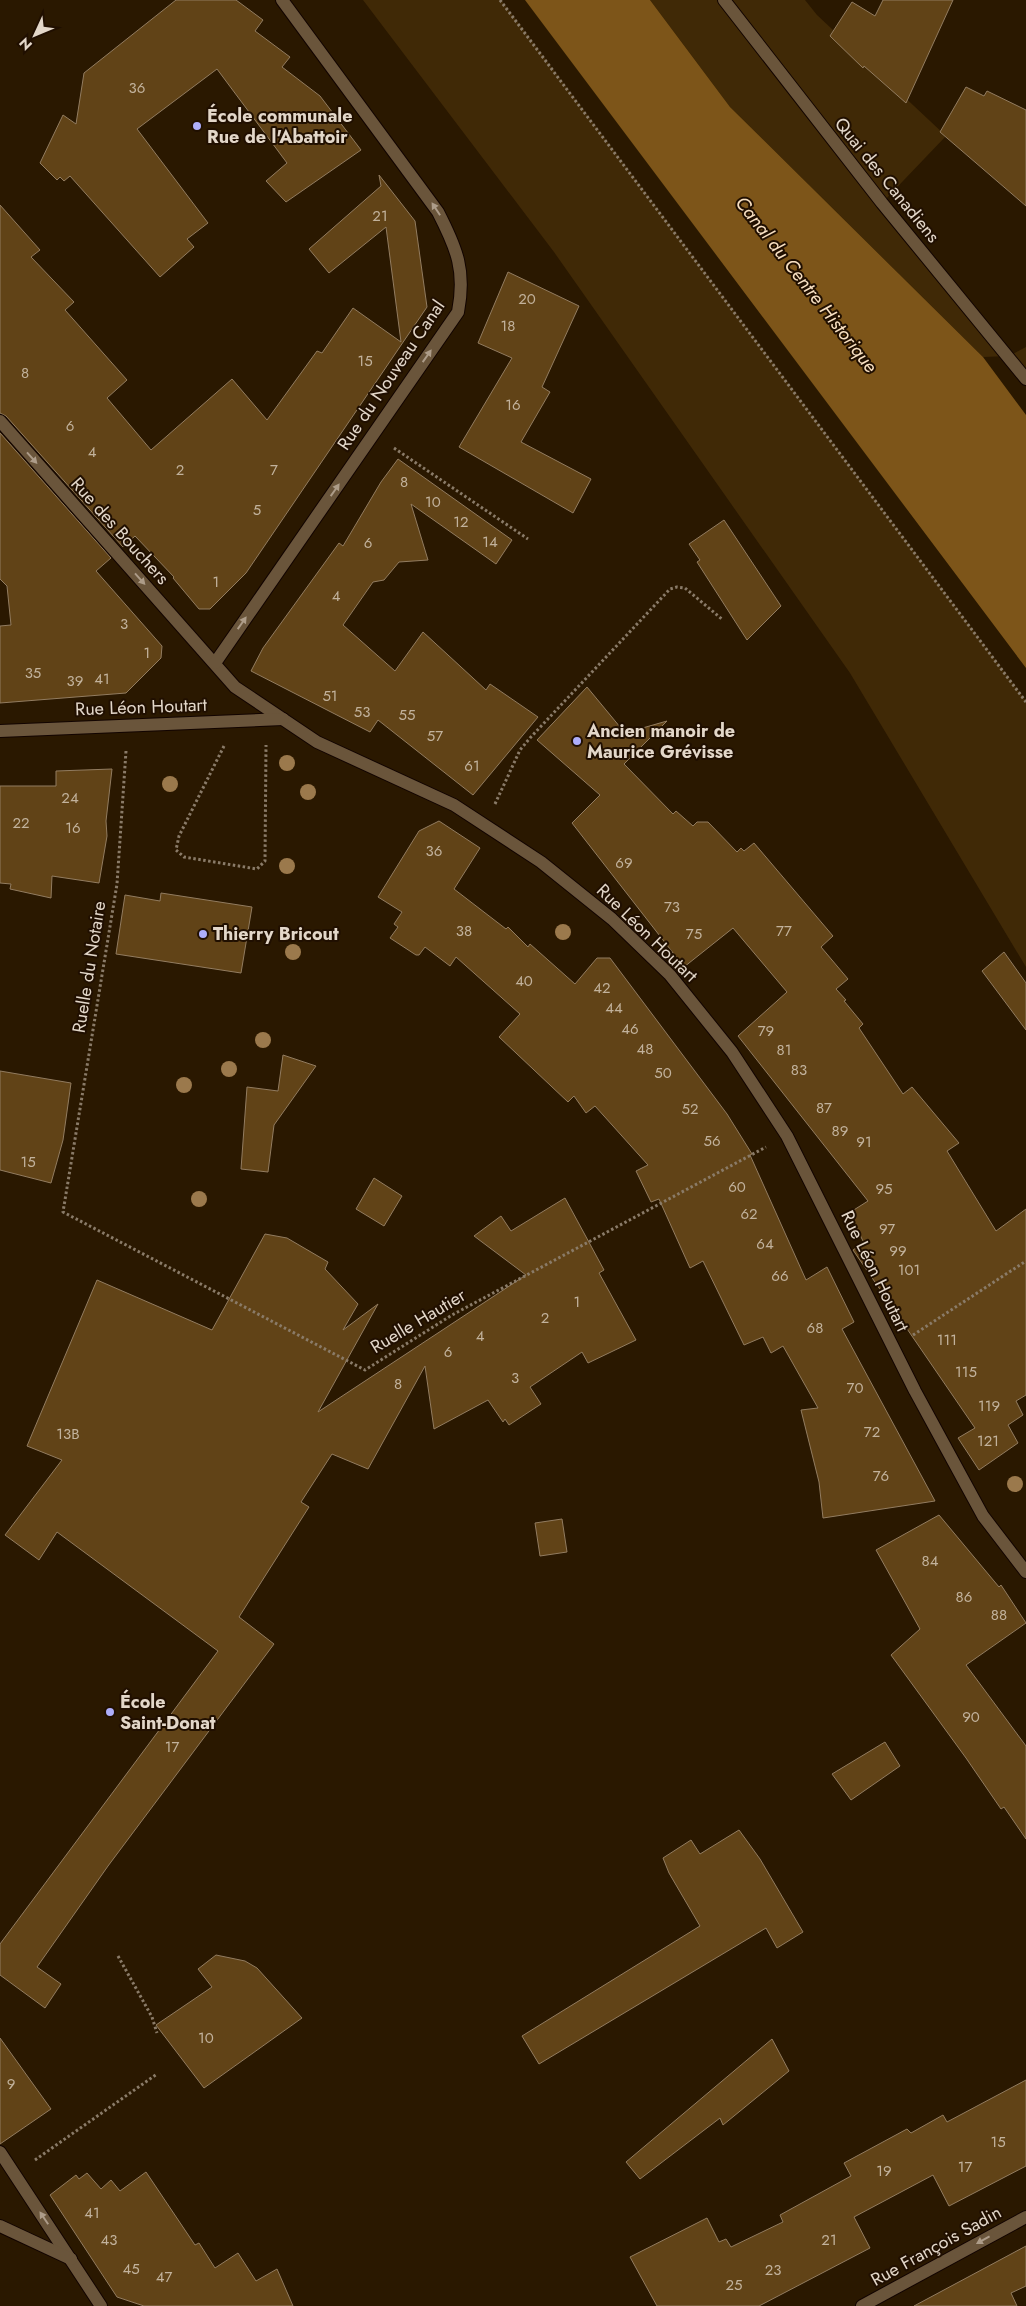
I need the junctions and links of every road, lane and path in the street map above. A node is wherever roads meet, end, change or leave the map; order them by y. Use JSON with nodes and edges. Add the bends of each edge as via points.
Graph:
{"nodes":[{"id":1,"x":282,"y":0,"type":"edge"},
{"id":2,"x":500,"y":0,"type":"edge"},
{"id":3,"x":724,"y":0,"type":"edge"},
{"id":4,"x":1026,"y":379,"type":"edge"},
{"id":5,"x":0,"y":421,"type":"edge"},
{"id":6,"x":374,"y":434,"type":"junction"},
{"id":7,"x":528,"y":539,"type":"dead end"},
{"id":8,"x":723,"y":620,"type":"dead end"},
{"id":9,"x":215,"y":663,"type":"junction"},
{"id":10,"x":1026,"y":702,"type":"edge"},
{"id":11,"x":283,"y":719,"type":"junction"},
{"id":12,"x":265,"y":720,"type":"junction"},
{"id":13,"x":227,"y":721,"type":"junction"},
{"id":14,"x":128,"y":724,"type":"junction"},
{"id":15,"x":0,"y":731,"type":"edge"},
{"id":16,"x":482,"y":824,"type":"junction"},
{"id":17,"x":787,"y":1136,"type":"junction"},
{"id":18,"x":63,"y":1212,"type":"joint"},
{"id":19,"x":1026,"y":1260,"type":"edge"},
{"id":20,"x":894,"y":1347,"type":"junction"},
{"id":21,"x":1026,"y":1572,"type":"edge"},
{"id":22,"x":118,"y":1956,"type":"dead end"},
{"id":23,"x":157,"y":2033,"type":"dead end"},
{"id":24,"x":157,"y":2074,"type":"dead end"},
{"id":25,"x":0,"y":2152,"type":"edge"},
{"id":26,"x":14,"y":2174,"type":"junction"},
{"id":27,"x":1026,"y":2217,"type":"edge"},
{"id":28,"x":0,"y":2226,"type":"edge"},
{"id":29,"x":71,"y":2259,"type":"junction"},
{"id":30,"x":101,"y":2306,"type":"edge"},
{"id":31,"x":862,"y":2306,"type":"edge"}],
"edges":[{"from":6,"to":1,"type":"street","name":"Rue du Nouveau Canal","one_way":true,"via":[[458,312],[462,289],[460,269],[452,240],[438,212]]},
{"from":2,"to":10,"type":"path"},
{"from":3,"to":4,"type":"street","name":"Quai des Canadiens","via":[[882,203]]},
{"from":5,"to":9,"type":"street","name":"Rue des Bouchers","one_way":true},
{"from":6,"to":7,"type":"path"},
{"from":9,"to":6,"type":"street","name":"Rue du Nouveau Canal","one_way":true},
{"from":8,"to":16,"type":"path","via":[[685,588],[677,586],[670,589],[520,750],[500,796]]},
{"from":9,"to":11,"type":"street","name":"Rue Léon Houtart","via":[[236,687]]},
{"from":11,"to":12,"type":"street","name":"Rue Léon Houtart"},
{"from":11,"to":16,"type":"street","name":"Rue Léon Houtart","via":[[317,742],[454,805]]},
{"from":12,"to":13,"type":"street","name":"Rue Léon Houtart"},
{"from":12,"to":13,"type":"path","via":[[264,861],[257,869],[184,857],[176,850],[227,742]]},
{"from":13,"to":14,"type":"street","name":"Rue Léon Houtart"},
{"from":14,"to":15,"type":"street","name":"Rue Léon Houtart"},
{"from":14,"to":18,"type":"path","name":"Ruelle du Notaire","via":[[117,884]]},
{"from":16,"to":17,"type":"street","name":"Rue Léon Houtart","via":[[541,862],[598,908],[670,975],[732,1052]]},
{"from":17,"to":18,"type":"path","name":"Ruelle Hautier","via":[[452,1315],[365,1370]]},
{"from":17,"to":20,"type":"street","name":"Rue Léon Houtart"},
{"from":19,"to":20,"type":"path","name":"Rue Léon Houtart"},
{"from":20,"to":21,"type":"street","name":"Rue Léon Houtart","via":[[983,1516]]},
{"from":22,"to":23,"type":"path","via":[[152,2017]]},
{"from":24,"to":26,"type":"path"},
{"from":25,"to":26,"type":"street"},
{"from":29,"to":26,"type":"street","one_way":true},
{"from":27,"to":31,"type":"street","name":"Rue François Sadin","one_way":true},
{"from":28,"to":29,"type":"street"},
{"from":29,"to":30,"type":"street"}]}
